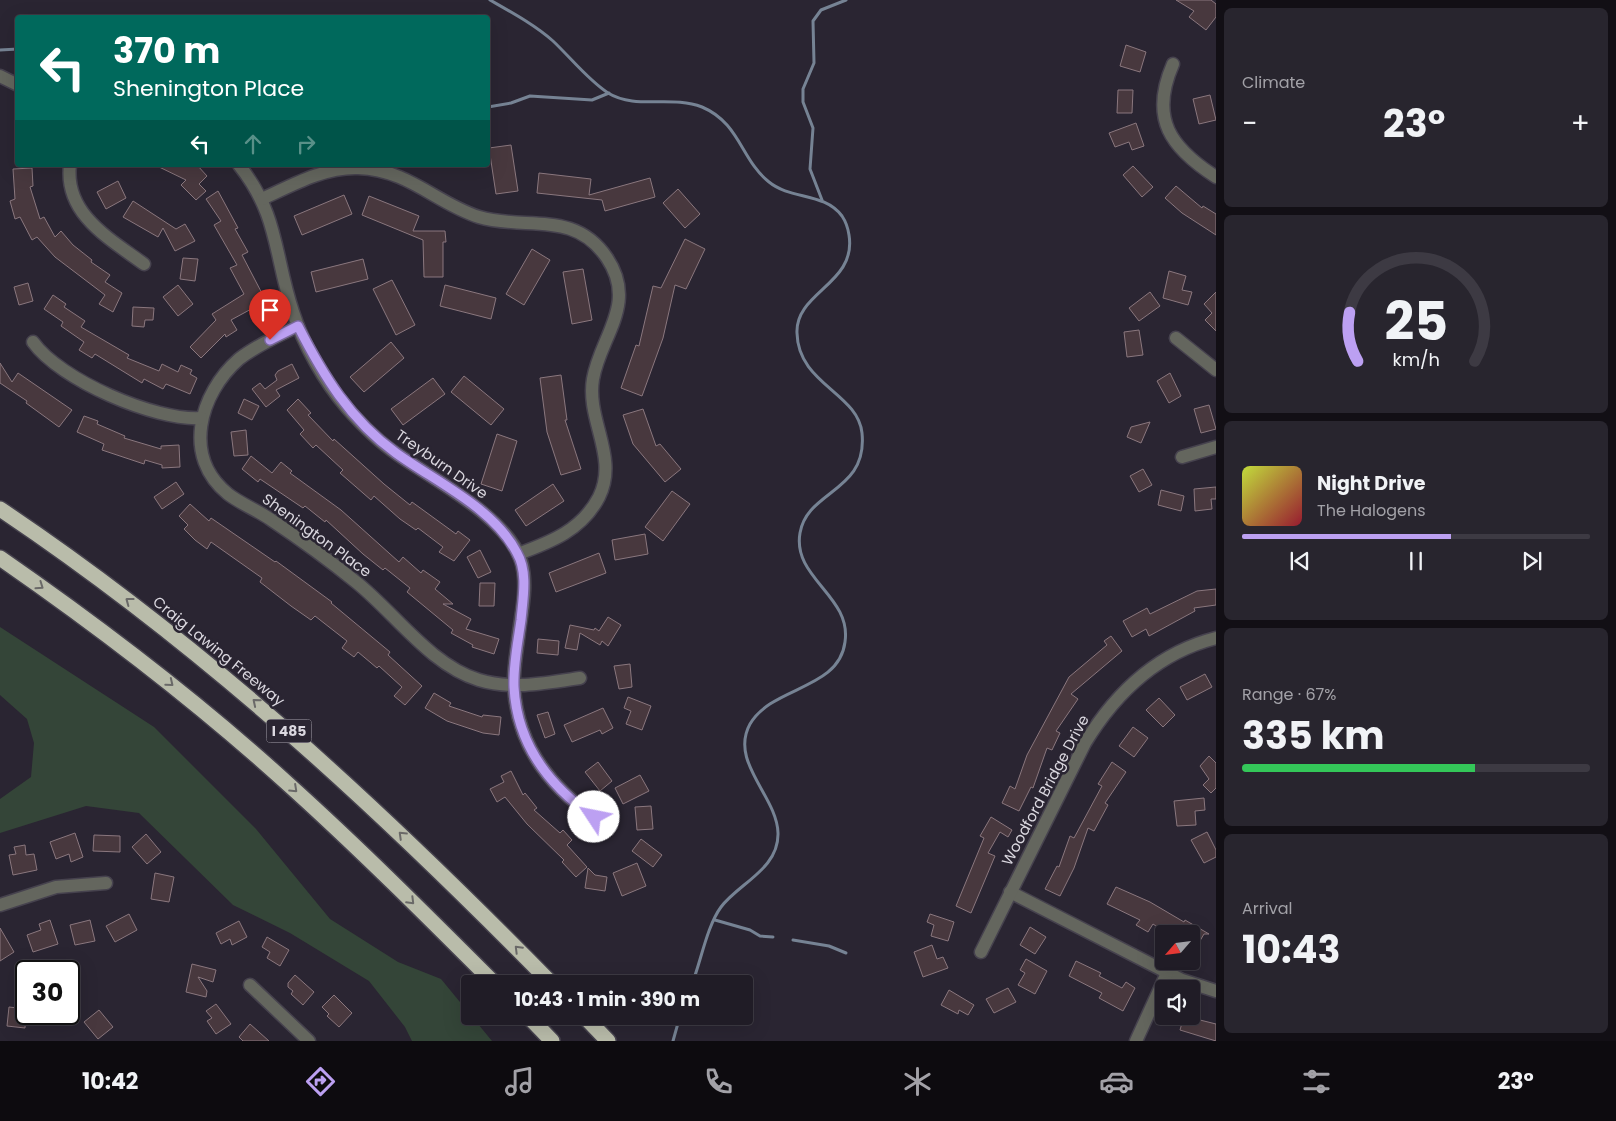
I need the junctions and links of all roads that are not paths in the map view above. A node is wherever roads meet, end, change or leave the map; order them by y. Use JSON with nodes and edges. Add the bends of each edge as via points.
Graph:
{"nodes":[{"id":1,"x":1173,"y":64,"type":"dead end"},
{"id":2,"x":0,"y":76,"type":"edge"},
{"id":3,"x":15,"y":84,"type":"edge"},
{"id":4,"x":70,"y":167,"type":"edge"},
{"id":5,"x":240,"y":167,"type":"edge"},
{"id":6,"x":1216,"y":178,"type":"edge"},
{"id":7,"x":262,"y":199,"type":"junction"},
{"id":8,"x":144,"y":264,"type":"dead end"},
{"id":9,"x":298,"y":326,"type":"junction"},
{"id":10,"x":1176,"y":338,"type":"dead end"},
{"id":11,"x":33,"y":342,"type":"dead end"},
{"id":12,"x":1216,"y":370,"type":"edge"},
{"id":13,"x":201,"y":418,"type":"junction"},
{"id":14,"x":1216,"y":447,"type":"edge"},
{"id":15,"x":1182,"y":456,"type":"dead end"},
{"id":16,"x":0,"y":509,"type":"edge"},
{"id":17,"x":518,"y":554,"type":"junction"},
{"id":18,"x":0,"y":558,"type":"edge"},
{"id":19,"x":1216,"y":638,"type":"edge"},
{"id":20,"x":580,"y":678,"type":"dead end"},
{"id":21,"x":514,"y":686,"type":"junction"},
{"id":22,"x":594,"y":817,"type":"dead end"},
{"id":23,"x":106,"y":883,"type":"dead end"},
{"id":24,"x":1010,"y":892,"type":"junction"},
{"id":25,"x":0,"y":905,"type":"edge"},
{"id":26,"x":981,"y":952,"type":"dead end"},
{"id":27,"x":1167,"y":973,"type":"junction"},
{"id":28,"x":486,"y":975,"type":"edge"},
{"id":29,"x":543,"y":975,"type":"edge"},
{"id":30,"x":250,"y":985,"type":"dead end"},
{"id":31,"x":1216,"y":991,"type":"edge"},
{"id":32,"x":537,"y":1025,"type":"edge"},
{"id":33,"x":593,"y":1025,"type":"edge"},
{"id":34,"x":305,"y":1040,"type":"edge"},
{"id":35,"x":607,"y":1040,"type":"edge"},
{"id":36,"x":552,"y":1041,"type":"edge"},
{"id":37,"x":1136,"y":1041,"type":"edge"}],
"edges":[{"from":1,"to":6,"type":"street","via":[[1163,95],[1168,131],[1183,154]]},
{"from":2,"to":3,"type":"street"},
{"from":4,"to":8,"type":"street","via":[[72,188],[82,213]]},
{"from":5,"to":7,"type":"street","name":"Treyburn Drive"},
{"from":7,"to":9,"type":"street","name":"Treyburn Drive","via":[[271,220]]},
{"from":7,"to":17,"type":"street","via":[[334,170],[378,170],[417,184],[481,218],[569,228],[589,238],[607,258],[616,277],[618,306],[614,326],[595,369],[591,398],[606,459],[604,483],[596,502],[580,524]]},
{"from":9,"to":13,"type":"street","name":"Shenington Place","via":[[238,360],[217,386]]},
{"from":9,"to":17,"type":"street","name":"Treyburn Drive","via":[[326,379],[356,418],[396,454],[488,516]]},
{"from":10,"to":12,"type":"street"},
{"from":11,"to":13,"type":"street","via":[[53,363],[107,394],[168,414]]},
{"from":13,"to":21,"type":"street","name":"Shenington Place","via":[[202,451],[207,467],[228,494],[269,518],[357,582],[454,668],[477,679]]},
{"from":14,"to":15,"type":"street"},
{"from":29,"to":16,"type":"highway","name":"Craig Lawing Freeway","number":"I 485","one_way":true,"via":[[376,811],[274,718],[167,630]]},
{"from":17,"to":21,"type":"street","name":"Treyburn Drive","via":[[524,597]]},
{"from":18,"to":28,"type":"highway","number":"I 485","one_way":true,"via":[[109,636],[288,783]]},
{"from":19,"to":24,"type":"street","name":"Woodford Bridge Drive","via":[[1185,647],[1159,662],[1114,701],[1085,743]]},
{"from":20,"to":21,"type":"street","name":"Shenington Place"},
{"from":21,"to":22,"type":"street","name":"Treyburn Drive","via":[[521,725],[534,756],[555,786],[571,802]]},
{"from":23,"to":25,"type":"street","via":[[56,887]]},
{"from":24,"to":26,"type":"street","name":"Woodford Bridge Drive"},
{"from":24,"to":27,"type":"street"},
{"from":27,"to":31,"type":"street"},
{"from":27,"to":37,"type":"street"},
{"from":30,"to":34,"type":"street"},
{"from":32,"to":36,"type":"highway"},
{"from":33,"to":35,"type":"highway"}]}
